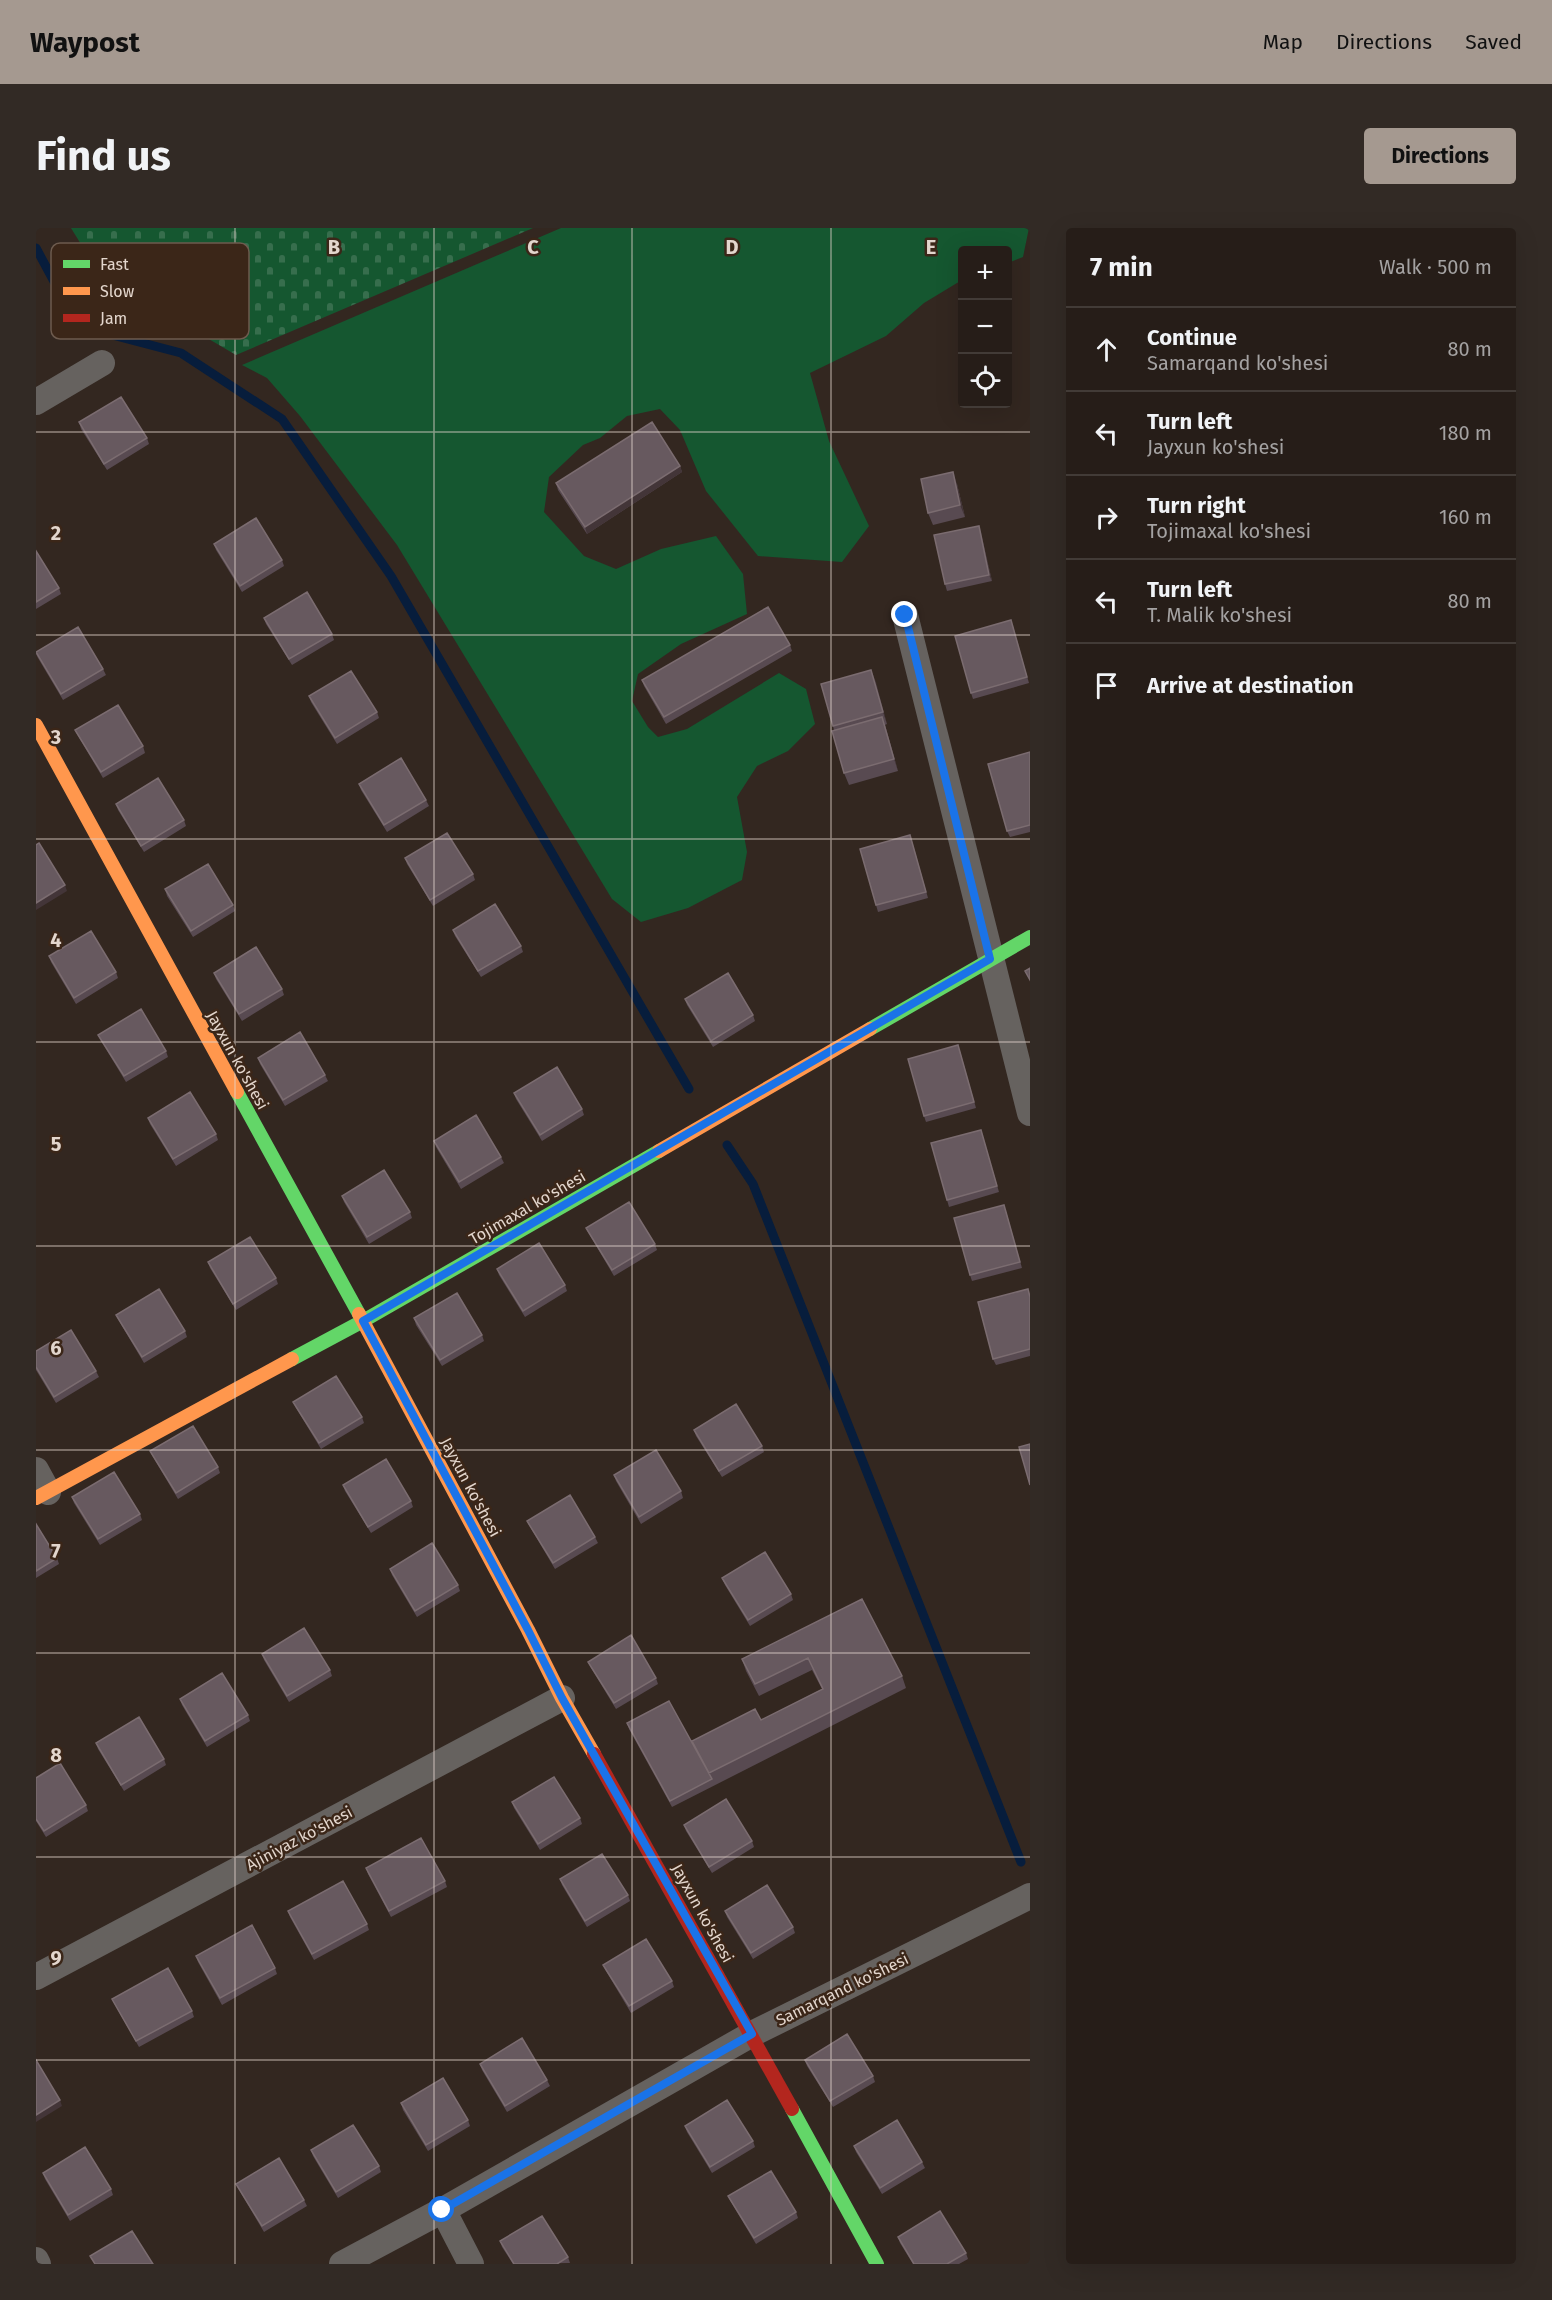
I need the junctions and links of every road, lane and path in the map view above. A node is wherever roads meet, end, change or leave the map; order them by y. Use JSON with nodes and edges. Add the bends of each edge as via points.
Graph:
{"nodes":[{"id":1,"x":102,"y":363,"type":"dead end"},
{"id":2,"x":36,"y":402,"type":"edge"},
{"id":3,"x":905,"y":615,"type":"dead end"},
{"id":4,"x":36,"y":725,"type":"edge"},
{"id":5,"x":1030,"y":937,"type":"edge"},
{"id":6,"x":990,"y":959,"type":"junction"},
{"id":7,"x":1030,"y":1113,"type":"edge"},
{"id":8,"x":363,"y":1321,"type":"junction"},
{"id":9,"x":40,"y":1487,"type":"edge"},
{"id":10,"x":562,"y":1698,"type":"junction"},
{"id":11,"x":1030,"y":1896,"type":"edge"},
{"id":12,"x":36,"y":1977,"type":"edge"},
{"id":13,"x":752,"y":2034,"type":"junction"},
{"id":14,"x":442,"y":2210,"type":"junction"},
{"id":15,"x":36,"y":2260,"type":"edge"},
{"id":16,"x":38,"y":2264,"type":"edge"},
{"id":17,"x":342,"y":2264,"type":"edge"},
{"id":18,"x":471,"y":2264,"type":"edge"},
{"id":19,"x":877,"y":2264,"type":"edge"}],
"edges":[{"from":1,"to":2,"type":"street"},
{"from":3,"to":6,"type":"street"},
{"from":4,"to":8,"type":"street","name":"Jayxun ko'shesi"},
{"from":5,"to":6,"type":"street","name":"Tojimaxal ko'shesi"},
{"from":6,"to":7,"type":"street"},
{"from":6,"to":8,"type":"street","name":"Tojimaxal ko'shesi"},
{"from":8,"to":9,"type":"street","name":"Tojimaxal ko'shesi"},
{"from":8,"to":10,"type":"street","name":"Jayxun ko'shesi"},
{"from":10,"to":12,"type":"street","name":"Ajiniyaz ko'shesi"},
{"from":10,"to":13,"type":"street","name":"Jayxun ko'shesi"},
{"from":11,"to":13,"type":"street","name":"Samarqand ko'shesi"},
{"from":13,"to":14,"type":"street","name":"Samarqand ko'shesi"},
{"from":13,"to":19,"type":"street","name":"Jayxun ko'shesi"},
{"from":14,"to":17,"type":"street","name":"Samarqand ko'shesi"},
{"from":14,"to":18,"type":"street"},
{"from":15,"to":16,"type":"street"}]}
